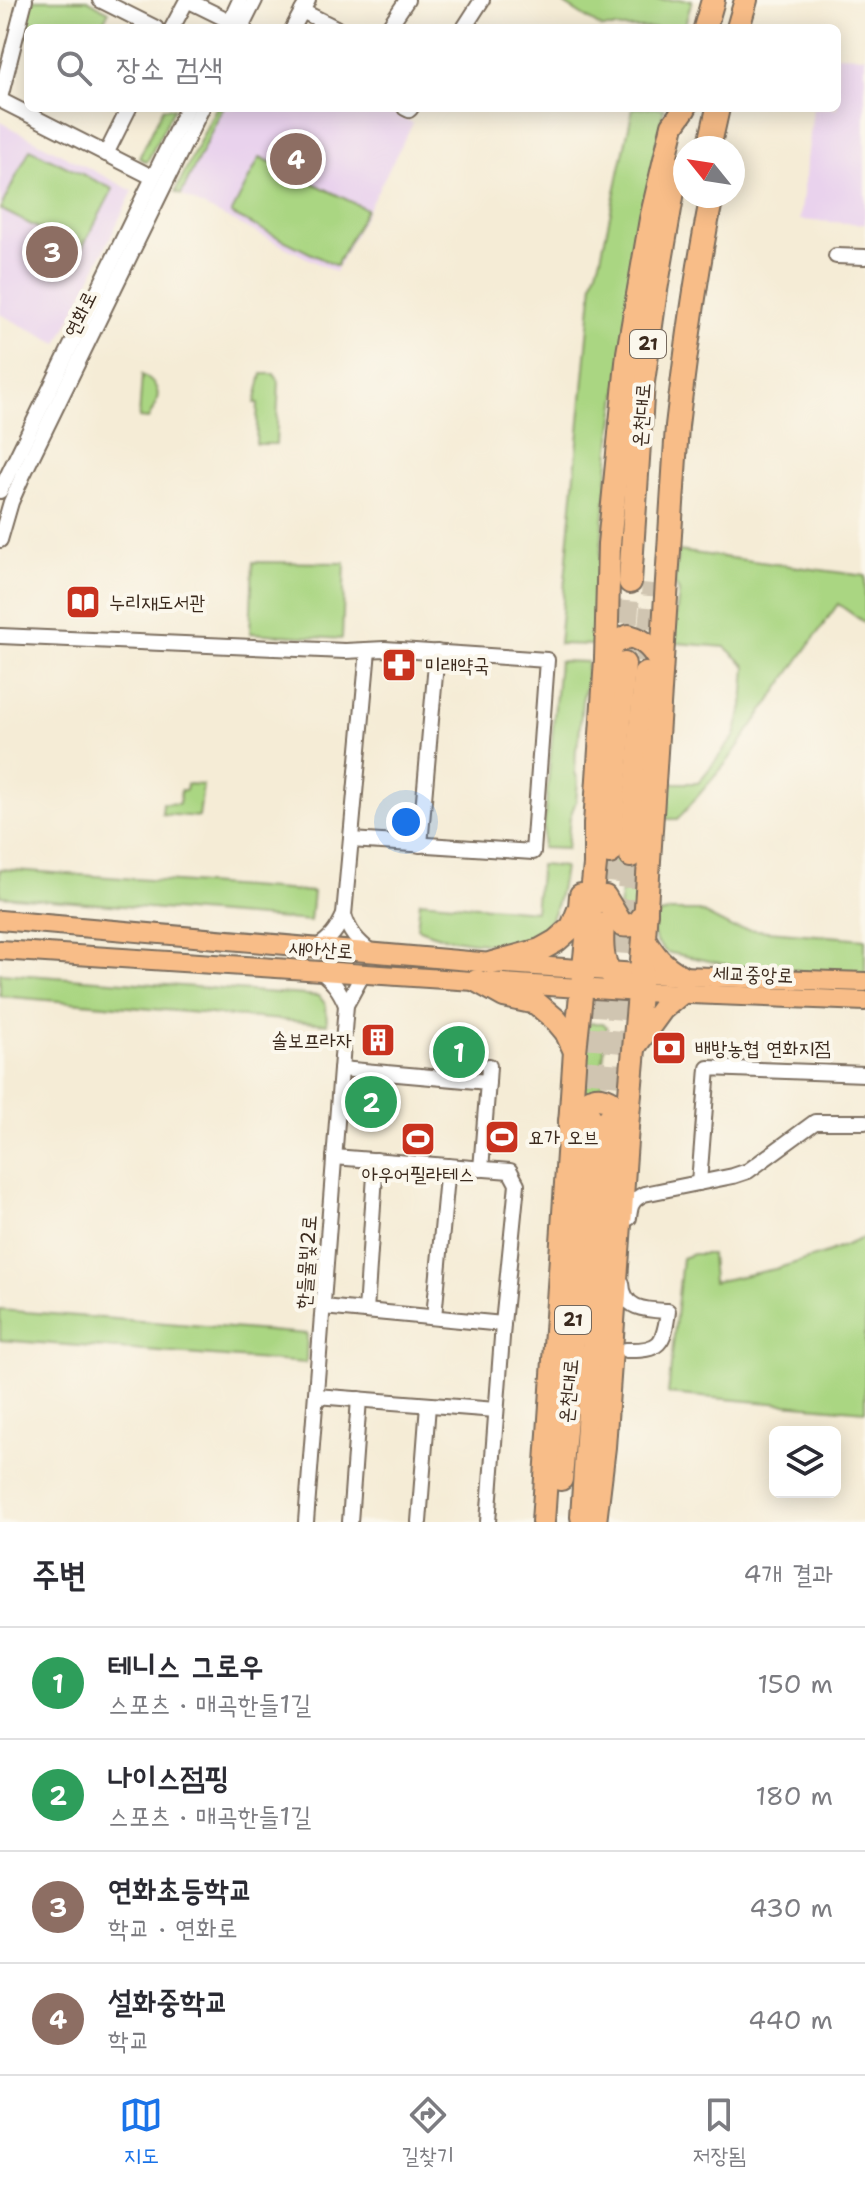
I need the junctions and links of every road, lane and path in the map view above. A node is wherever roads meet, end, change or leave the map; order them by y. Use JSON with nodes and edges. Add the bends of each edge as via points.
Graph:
{"nodes":[{"id":1,"x":25,"y":0,"type":"edge"},
{"id":2,"x":100,"y":0,"type":"edge"},
{"id":3,"x":187,"y":0,"type":"edge"},
{"id":4,"x":240,"y":0,"type":"edge"},
{"id":5,"x":255,"y":0,"type":"edge"},
{"id":6,"x":482,"y":0,"type":"edge"},
{"id":7,"x":705,"y":0,"type":"edge"},
{"id":8,"x":713,"y":0,"type":"edge"},
{"id":9,"x":746,"y":0,"type":"edge"},
{"id":10,"x":753,"y":0,"type":"edge"},
{"id":11,"x":405,"y":1,"type":"edge"},
{"id":12,"x":305,"y":6,"type":"edge"},
{"id":13,"x":148,"y":24,"type":"edge"},
{"id":14,"x":174,"y":24,"type":"edge"},
{"id":15,"x":231,"y":24,"type":"edge"},
{"id":16,"x":237,"y":24,"type":"edge"},
{"id":17,"x":239,"y":24,"type":"edge"},
{"id":18,"x":295,"y":24,"type":"edge"},
{"id":19,"x":330,"y":24,"type":"edge"},
{"id":20,"x":391,"y":24,"type":"edge"},
{"id":21,"x":467,"y":24,"type":"edge"},
{"id":22,"x":704,"y":24,"type":"edge"},
{"id":23,"x":705,"y":24,"type":"edge"},
{"id":24,"x":739,"y":24,"type":"edge"},
{"id":25,"x":749,"y":24,"type":"edge"},
{"id":26,"x":22,"y":43,"type":"edge"},
{"id":27,"x":0,"y":99,"type":"edge"},
{"id":28,"x":24,"y":111,"type":"edge"},
{"id":29,"x":25,"y":112,"type":"edge"},
{"id":30,"x":127,"y":112,"type":"edge"},
{"id":31,"x":185,"y":112,"type":"edge"},
{"id":32,"x":200,"y":112,"type":"edge"},
{"id":33,"x":683,"y":112,"type":"edge"},
{"id":34,"x":685,"y":112,"type":"edge"},
{"id":35,"x":717,"y":112,"type":"edge"},
{"id":36,"x":729,"y":112,"type":"edge"},
{"id":37,"x":712,"y":136,"type":"edge"},
{"id":38,"x":724,"y":136,"type":"edge"},
{"id":39,"x":106,"y":154,"type":"junction"},
{"id":40,"x":152,"y":177,"type":"junction"},
{"id":41,"x":697,"y":208,"type":"edge"},
{"id":42,"x":710,"y":208,"type":"edge"},
{"id":43,"x":836,"y":256,"type":"dead end"},
{"id":44,"x":865,"y":257,"type":"edge"},
{"id":45,"x":0,"y":491,"type":"edge"},
{"id":46,"x":0,"y":540,"type":"edge"},
{"id":47,"x":630,"y":582,"type":"tunnel mouth"},
{"id":48,"x":653,"y":584,"type":"tunnel mouth"},
{"id":49,"x":0,"y":636,"type":"edge"},
{"id":50,"x":368,"y":650,"type":"junction"},
{"id":51,"x":437,"y":652,"type":"junction"},
{"id":52,"x":634,"y":663,"type":"junction"},
{"id":53,"x":595,"y":824,"type":"junction"},
{"id":54,"x":351,"y":840,"type":"junction"},
{"id":55,"x":420,"y":845,"type":"junction"},
{"id":56,"x":612,"y":858,"type":"junction"},
{"id":57,"x":605,"y":897,"type":"junction"},
{"id":58,"x":646,"y":912,"type":"junction"},
{"id":59,"x":344,"y":915,"type":"junction"},
{"id":60,"x":0,"y":920,"type":"edge"},
{"id":61,"x":644,"y":938,"type":"junction"},
{"id":62,"x":317,"y":947,"type":"junction"},
{"id":63,"x":0,"y":950,"type":"edge"},
{"id":64,"x":371,"y":952,"type":"junction"},
{"id":65,"x":492,"y":963,"type":"junction"},
{"id":66,"x":320,"y":971,"type":"junction"},
{"id":67,"x":608,"y":971,"type":"junction"},
{"id":68,"x":363,"y":974,"type":"junction"},
{"id":69,"x":584,"y":979,"type":"junction"},
{"id":70,"x":477,"y":981,"type":"junction"},
{"id":71,"x":641,"y":982,"type":"junction"},
{"id":72,"x":865,"y":982,"type":"edge"},
{"id":73,"x":681,"y":985,"type":"junction"},
{"id":74,"x":865,"y":1001,"type":"edge"},
{"id":75,"x":346,"y":1005,"type":"junction"},
{"id":76,"x":634,"y":1047,"type":"junction"},
{"id":77,"x":575,"y":1051,"type":"junction"},
{"id":78,"x":489,"y":1066,"type":"dead end"},
{"id":79,"x":341,"y":1069,"type":"junction"},
{"id":80,"x":865,"y":1074,"type":"edge"},
{"id":81,"x":488,"y":1082,"type":"junction"},
{"id":82,"x":599,"y":1121,"type":"junction"},
{"id":83,"x":865,"y":1122,"type":"edge"},
{"id":84,"x":334,"y":1157,"type":"junction"},
{"id":85,"x":376,"y":1160,"type":"junction"},
{"id":86,"x":448,"y":1166,"type":"junction"},
{"id":87,"x":481,"y":1169,"type":"junction"},
{"id":88,"x":699,"y":1183,"type":"junction"},
{"id":89,"x":323,"y":1307,"type":"junction"},
{"id":90,"x":366,"y":1311,"type":"junction"},
{"id":91,"x":434,"y":1317,"type":"junction"},
{"id":92,"x":503,"y":1324,"type":"junction"},
{"id":93,"x":616,"y":1350,"type":"junction"},
{"id":94,"x":316,"y":1396,"type":"junction"},
{"id":95,"x":359,"y":1399,"type":"junction"},
{"id":96,"x":428,"y":1405,"type":"junction"},
{"id":97,"x":496,"y":1410,"type":"junction"},
{"id":98,"x":307,"y":1522,"type":"edge"},
{"id":99,"x":350,"y":1522,"type":"edge"},
{"id":100,"x":419,"y":1522,"type":"edge"},
{"id":101,"x":488,"y":1522,"type":"edge"},
{"id":102,"x":543,"y":1522,"type":"edge"},
{"id":103,"x":557,"y":1522,"type":"edge"},
{"id":104,"x":581,"y":1522,"type":"edge"},
{"id":105,"x":595,"y":1522,"type":"edge"}],
"edges":[{"from":1,"to":26,"type":"street"},
{"from":2,"to":13,"type":"street"},
{"from":3,"to":14,"type":"street"},
{"from":3,"to":15,"type":"street"},
{"from":4,"to":16,"type":"street"},
{"from":5,"to":17,"type":"street"},
{"from":6,"to":21,"type":"street"},
{"from":7,"to":22,"type":"street"},
{"from":8,"to":23,"type":"highway"},
{"from":9,"to":24,"type":"highway"},
{"from":10,"to":25,"type":"highway"},
{"from":11,"to":20,"type":"street"},
{"from":12,"to":18,"type":"street"},
{"from":12,"to":19,"type":"street"},
{"from":26,"to":27,"type":"street"},
{"from":27,"to":28,"type":"street"},
{"from":29,"to":39,"type":"street"},
{"from":30,"to":39,"type":"street"},
{"from":31,"to":40,"type":"street","name":"연화로"},
{"from":32,"to":46,"type":"street","name":"연화로","via":[[23,475]]},
{"from":33,"to":52,"type":"highway","via":[[673,125],[655,203],[628,353],[609,544]]},
{"from":34,"to":47,"type":"highway","name":"온천대로","number":"21","via":[[643,382]]},
{"from":35,"to":37,"type":"highway"},
{"from":36,"to":38,"type":"highway"},
{"from":39,"to":40,"type":"street"},
{"from":40,"to":45,"type":"street","name":"연화로"},
{"from":41,"to":48,"type":"highway","name":"온천대로","number":"21","via":[[667,409]]},
{"from":42,"to":52,"type":"highway"},
{"from":43,"to":44,"type":"street"},
{"from":49,"to":50,"type":"street"},
{"from":50,"to":51,"type":"street"},
{"from":50,"to":54,"type":"street","name":"새아산로"},
{"from":51,"to":55,"type":"street"},
{"from":51,"to":55,"type":"street","via":[[547,660],[533,852]]},
{"from":52,"to":53,"type":"highway"},
{"from":52,"to":56,"type":"highway"},
{"from":52,"to":58,"type":"highway"},
{"from":53,"to":56,"type":"highway"},
{"from":53,"to":65,"type":"highway","via":[[587,841],[580,907],[572,927],[540,950]]},
{"from":54,"to":55,"type":"street"},
{"from":54,"to":59,"type":"street","name":"새아산로"},
{"from":56,"to":57,"type":"highway"},
{"from":56,"to":69,"type":"highway"},
{"from":57,"to":58,"type":"highway","via":[[622,925],[638,924]]},
{"from":57,"to":67,"type":"highway","via":[[601,951]]},
{"from":58,"to":61,"type":"highway"},
{"from":59,"to":62,"type":"street","name":"새아산로","via":[[329,940]]},
{"from":59,"to":64,"type":"street","name":"새아산로","via":[[349,931]]},
{"from":60,"to":62,"type":"main road","name":"새아산로"},
{"from":61,"to":71,"type":"highway"},
{"from":61,"to":73,"type":"highway"},
{"from":62,"to":64,"type":"main road","name":"새아산로"},
{"from":63,"to":66,"type":"main road","name":"새아산로"},
{"from":64,"to":65,"type":"main road","name":"새아산로"},
{"from":65,"to":69,"type":"main road","name":"새아산로"},
{"from":66,"to":68,"type":"main road","name":"새아산로"},
{"from":66,"to":75,"type":"street","via":[[340,990]]},
{"from":67,"to":69,"type":"main road","name":"새아산로"},
{"from":67,"to":71,"type":"highway","via":[[627,987]]},
{"from":68,"to":70,"type":"main road","name":"새아산로"},
{"from":68,"to":75,"type":"street"},
{"from":69,"to":70,"type":"main road","name":"새아산로"},
{"from":69,"to":71,"type":"main road","name":"새아산로"},
{"from":69,"to":77,"type":"highway"},
{"from":70,"to":77,"type":"highway","via":[[504,996],[536,1003],[566,1032]]},
{"from":71,"to":73,"type":"main road","name":"세교중앙로"},
{"from":71,"to":76,"type":"highway"},
{"from":72,"to":73,"type":"main road","name":"세교중앙로"},
{"from":73,"to":74,"type":"main road","name":"세교중앙로"},
{"from":73,"to":76,"type":"highway"},
{"from":75,"to":79,"type":"street","name":"한들물빛2로"},
{"from":76,"to":82,"type":"highway"},
{"from":77,"to":82,"type":"highway"},
{"from":78,"to":81,"type":"street"},
{"from":79,"to":81,"type":"street"},
{"from":79,"to":84,"type":"street","name":"한들물빛2로"},
{"from":80,"to":88,"type":"street","via":[[708,1068]]},
{"from":81,"to":87,"type":"street"},
{"from":82,"to":93,"type":"highway"},
{"from":82,"to":102,"type":"highway"},
{"from":82,"to":103,"type":"highway","name":"온천대로","number":"21"},
{"from":82,"to":104,"type":"highway","name":"온천대로","number":"21"},
{"from":83,"to":88,"type":"street","via":[[815,1122],[748,1171]]},
{"from":84,"to":85,"type":"street"},
{"from":84,"to":89,"type":"street","name":"한들물빛2로"},
{"from":85,"to":86,"type":"street"},
{"from":85,"to":90,"type":"street"},
{"from":86,"to":87,"type":"street"},
{"from":86,"to":91,"type":"street"},
{"from":87,"to":92,"type":"street","via":[[510,1171],[517,1184]]},
{"from":88,"to":93,"type":"street","via":[[644,1194],[630,1206],[625,1299],[635,1307],[668,1311],[665,1335],[658,1343],[647,1350]]},
{"from":89,"to":90,"type":"street"},
{"from":89,"to":94,"type":"street","name":"한들물빛2로"},
{"from":90,"to":91,"type":"street"},
{"from":91,"to":92,"type":"street"},
{"from":92,"to":97,"type":"street"},
{"from":93,"to":105,"type":"highway"},
{"from":94,"to":95,"type":"street"},
{"from":94,"to":98,"type":"street","name":"한들물빛2로"},
{"from":95,"to":96,"type":"street"},
{"from":95,"to":99,"type":"street"},
{"from":96,"to":97,"type":"street"},
{"from":96,"to":100,"type":"street"},
{"from":97,"to":101,"type":"street"}]}
